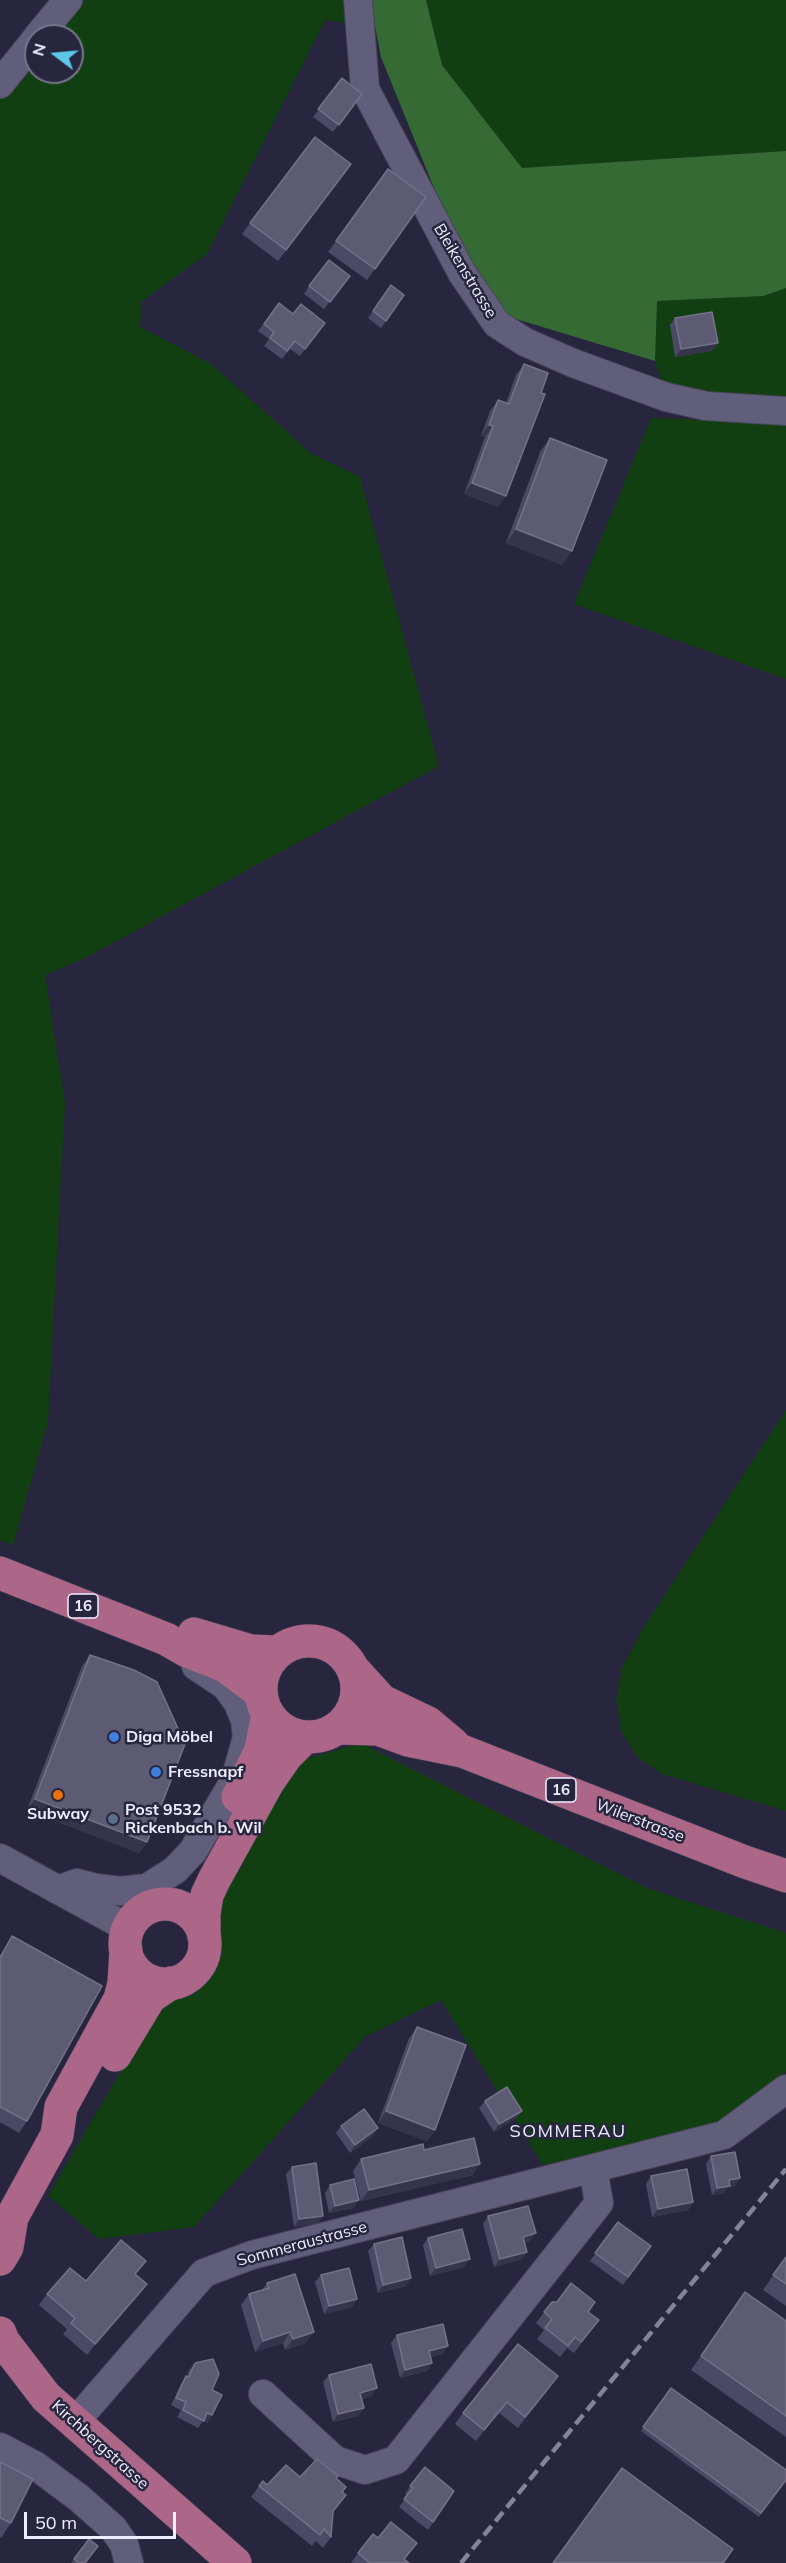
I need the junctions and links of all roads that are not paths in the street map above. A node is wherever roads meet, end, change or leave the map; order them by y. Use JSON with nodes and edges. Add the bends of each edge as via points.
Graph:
{"nodes":[{"id":1,"x":68,"y":0,"type":"edge"},
{"id":2,"x":358,"y":0,"type":"edge"},
{"id":3,"x":48,"y":24,"type":"edge"},
{"id":4,"x":24,"y":54,"type":"edge"},
{"id":5,"x":0,"y":84,"type":"edge"},
{"id":6,"x":786,"y":411,"type":"edge"},
{"id":7,"x":0,"y":1573,"type":"edge"},
{"id":8,"x":166,"y":1639,"type":"junction"},
{"id":9,"x":277,"y":1652,"type":"junction"},
{"id":10,"x":352,"y":1668,"type":"junction"},
{"id":11,"x":264,"y":1703,"type":"junction"},
{"id":12,"x":337,"y":1728,"type":"junction"},
{"id":13,"x":305,"y":1737,"type":"junction"},
{"id":14,"x":462,"y":1751,"type":"junction"},
{"id":15,"x":0,"y":1858,"type":"edge"},
{"id":16,"x":786,"y":1876,"type":"edge"},
{"id":17,"x":57,"y":1890,"type":"junction"},
{"id":18,"x":158,"y":1904,"type":"junction"},
{"id":19,"x":204,"y":1937,"type":"junction"},
{"id":20,"x":127,"y":1939,"type":"junction"},
{"id":21,"x":171,"y":1983,"type":"junction"},
{"id":22,"x":786,"y":2089,"type":"edge"},
{"id":23,"x":57,"y":2136,"type":"junction"},
{"id":24,"x":593,"y":2169,"type":"junction"},
{"id":25,"x":6,"y":2222,"type":"edge"},
{"id":26,"x":0,"y":2259,"type":"edge"},
{"id":27,"x":0,"y":2333,"type":"edge"},
{"id":28,"x":0,"y":2370,"type":"edge"},
{"id":29,"x":263,"y":2394,"type":"dead end"},
{"id":30,"x":46,"y":2397,"type":"junction"},
{"id":31,"x":74,"y":2423,"type":"junction"},
{"id":32,"x":0,"y":2447,"type":"edge"},
{"id":33,"x":129,"y":2563,"type":"edge"},
{"id":34,"x":235,"y":2563,"type":"edge"}],
"edges":[{"from":1,"to":3,"type":"street"},
{"from":2,"to":6,"type":"street","name":"Bleikenstrasse","via":[[365,89],[462,273],[496,324],[573,363],[666,397],[706,406]]},
{"from":4,"to":5,"type":"street"},
{"from":7,"to":8,"type":"main road","number":"16"},
{"from":8,"to":9,"type":"main road","via":[[194,1634],[251,1651]]},
{"from":8,"to":11,"type":"main road","number":"16","via":[[225,1666]]},
{"from":8,"to":17,"type":"street","via":[[183,1660],[226,1686],[238,1703],[247,1737],[235,1780],[193,1851],[175,1870],[147,1888],[120,1891],[77,1882]]},
{"from":9,"to":10,"type":"main road","via":[[304,1640],[319,1641],[344,1655]]},
{"from":9,"to":11,"type":"main road","via":[[264,1670]]},
{"from":10,"to":12,"type":"main road","via":[[356,1700]]},
{"from":10,"to":14,"type":"main road","name":"Wilerstrasse","number":"16","via":[[381,1701],[428,1723]]},
{"from":11,"to":13,"type":"main road","via":[[278,1726]]},
{"from":11,"to":18,"type":"main road","via":[[256,1760],[211,1846],[188,1884]]},
{"from":12,"to":13,"type":"main road"},
{"from":12,"to":14,"type":"main road","name":"Wilerstrasse","number":"16","via":[[378,1729],[408,1740]]},
{"from":13,"to":19,"type":"main road","via":[[268,1782],[214,1880],[207,1895]]},
{"from":14,"to":16,"type":"main road","name":"Wilerstrasse","number":"16"},
{"from":15,"to":17,"type":"street"},
{"from":17,"to":20,"type":"street"},
{"from":18,"to":19,"type":"main road","via":[[185,1909],[200,1924]]},
{"from":18,"to":20,"type":"main road","via":[[134,1918]]},
{"from":19,"to":21,"type":"main road","via":[[202,1959],[196,1969]]},
{"from":20,"to":21,"type":"main road","via":[[130,1963],[139,1974],[158,1983]]},
{"from":20,"to":23,"type":"main road","via":[[120,1999],[61,2107]]},
{"from":21,"to":23,"type":"main road","via":[[150,1997],[78,2121]]},
{"from":22,"to":24,"type":"street","name":"Sommeraustrasse","via":[[724,2135]]},
{"from":23,"to":25,"type":"main road"},
{"from":24,"to":29,"type":"street","via":[[598,2204],[396,2460],[365,2470],[335,2460]]},
{"from":24,"to":31,"type":"street","name":"Sommeraustrasse","via":[[252,2255],[204,2273]]},
{"from":25,"to":26,"type":"main road","via":[[7,2247]]},
{"from":27,"to":30,"type":"main road","name":"Kirchbergstrasse"},
{"from":28,"to":30,"type":"main road","name":"Kirchbergstrasse"},
{"from":30,"to":31,"type":"main road","name":"Kirchbergstrasse"},
{"from":31,"to":34,"type":"main road","name":"Kirchbergstrasse"},
{"from":32,"to":33,"type":"street","via":[[79,2498],[113,2528],[124,2544]]}]}
